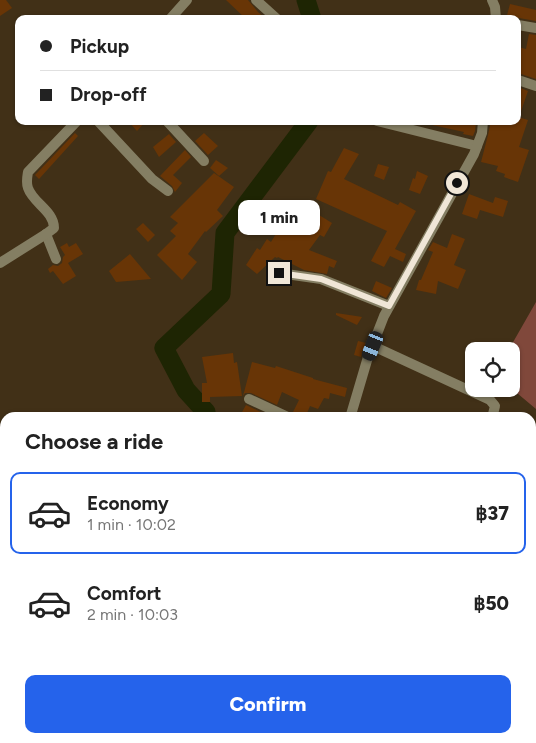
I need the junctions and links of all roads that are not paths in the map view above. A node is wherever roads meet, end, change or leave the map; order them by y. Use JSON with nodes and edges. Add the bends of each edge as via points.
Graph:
{"nodes":[{"id":1,"x":187,"y":0,"type":"edge"},
{"id":2,"x":256,"y":0,"type":"edge"},
{"id":3,"x":492,"y":0,"type":"edge"},
{"id":4,"x":174,"y":15,"type":"edge"},
{"id":5,"x":273,"y":15,"type":"edge"},
{"id":6,"x":496,"y":15,"type":"edge"},
{"id":7,"x":521,"y":26,"type":"edge"},
{"id":8,"x":536,"y":28,"type":"edge"},
{"id":9,"x":521,"y":81,"type":"edge"},
{"id":10,"x":536,"y":86,"type":"edge"},
{"id":11,"x":73,"y":125,"type":"edge"},
{"id":12,"x":102,"y":125,"type":"edge"},
{"id":13,"x":171,"y":125,"type":"edge"},
{"id":14,"x":394,"y":125,"type":"edge"},
{"id":15,"x":483,"y":125,"type":"edge"},
{"id":16,"x":477,"y":146,"type":"junction"},
{"id":17,"x":204,"y":161,"type":"dead end"},
{"id":18,"x":168,"y":191,"type":"dead end"},
{"id":19,"x":46,"y":234,"type":"junction"},
{"id":20,"x":56,"y":259,"type":"dead end"},
{"id":21,"x":0,"y":263,"type":"edge"},
{"id":22,"x":279,"y":273,"type":"dead end"},
{"id":23,"x":389,"y":306,"type":"junction"},
{"id":24,"x":373,"y":346,"type":"junction"},
{"id":25,"x":249,"y":399,"type":"dead end"},
{"id":26,"x":277,"y":412,"type":"edge"},
{"id":27,"x":352,"y":412,"type":"edge"},
{"id":28,"x":494,"y":412,"type":"edge"}],
"edges":[{"from":1,"to":4,"type":"street"},
{"from":2,"to":5,"type":"street"},
{"from":3,"to":6,"type":"street"},
{"from":7,"to":8,"type":"street"},
{"from":9,"to":10,"type":"street"},
{"from":11,"to":19,"type":"street","via":[[28,172],[28,189],[54,223],[54,228]]},
{"from":12,"to":18,"type":"street","via":[[152,179]]},
{"from":13,"to":17,"type":"street"},
{"from":14,"to":16,"type":"street"},
{"from":15,"to":16,"type":"street"},
{"from":16,"to":23,"type":"street"},
{"from":19,"to":20,"type":"street"},
{"from":19,"to":21,"type":"street"},
{"from":22,"to":23,"type":"street","via":[[321,279]]},
{"from":23,"to":24,"type":"street"},
{"from":24,"to":27,"type":"street"},
{"from":24,"to":28,"type":"street","via":[[490,400],[495,406]]},
{"from":25,"to":26,"type":"street"}]}
